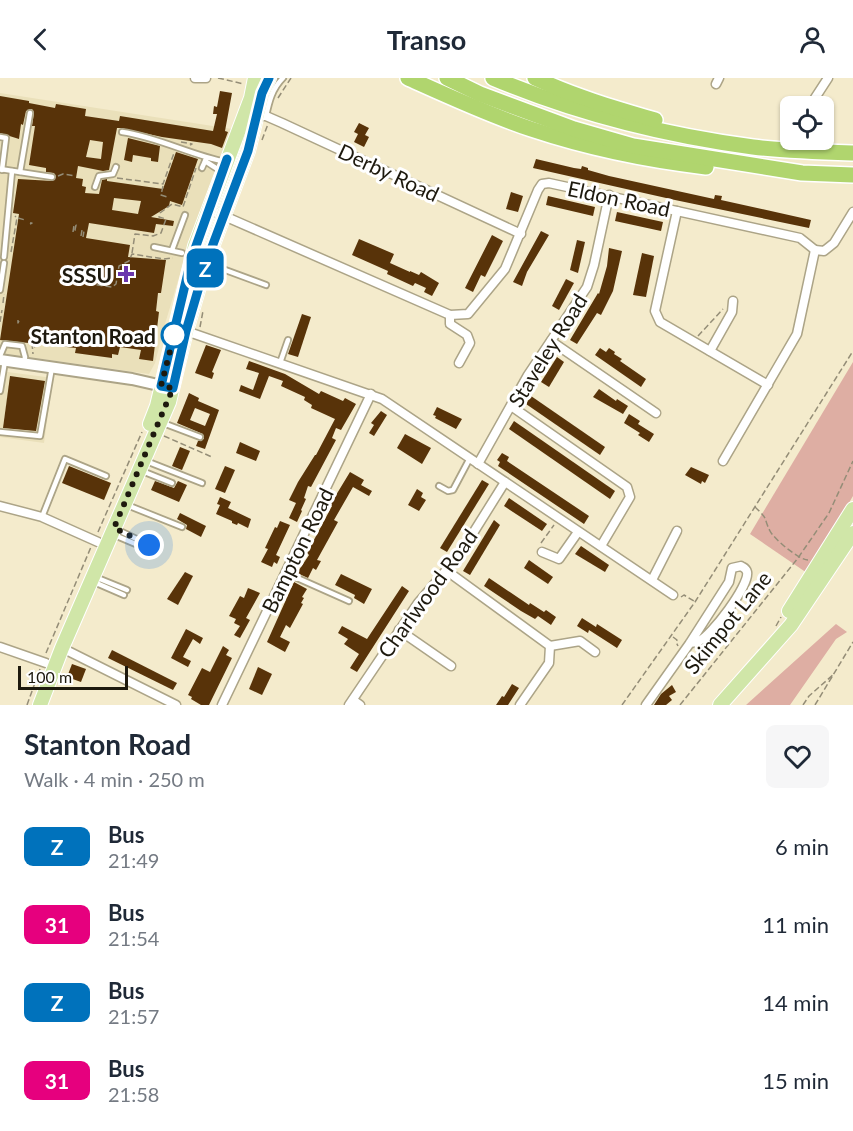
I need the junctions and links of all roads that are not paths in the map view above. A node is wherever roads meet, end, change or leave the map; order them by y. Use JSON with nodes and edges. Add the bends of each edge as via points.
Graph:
{"nodes":[{"id":1,"x":195,"y":78,"type":"edge"},
{"id":2,"x":206,"y":78,"type":"edge"},
{"id":3,"x":269,"y":78,"type":"edge"},
{"id":4,"x":283,"y":78,"type":"edge"},
{"id":5,"x":408,"y":78,"type":"edge"},
{"id":6,"x":447,"y":78,"type":"edge"},
{"id":7,"x":493,"y":78,"type":"edge"},
{"id":8,"x":535,"y":78,"type":"edge"},
{"id":9,"x":828,"y":78,"type":"edge"},
{"id":10,"x":251,"y":82,"type":"edge"},
{"id":11,"x":816,"y":96,"type":"edge"},
{"id":12,"x":30,"y":113,"type":"dead end"},
{"id":13,"x":264,"y":117,"type":"junction"},
{"id":14,"x":122,"y":132,"type":"dead end"},
{"id":15,"x":0,"y":137,"type":"edge"},
{"id":16,"x":853,"y":152,"type":"edge"},
{"id":17,"x":206,"y":159,"type":"junction"},
{"id":18,"x":225,"y":164,"type":"junction"},
{"id":19,"x":116,"y":167,"type":"dead end"},
{"id":20,"x":202,"y":168,"type":"dead end"},
{"id":21,"x":1,"y":170,"type":"edge"},
{"id":22,"x":12,"y":171,"type":"junction"},
{"id":23,"x":20,"y":172,"type":"junction"},
{"id":24,"x":802,"y":173,"type":"junction"},
{"id":25,"x":54,"y":175,"type":"road end"},
{"id":26,"x":853,"y":175,"type":"edge"},
{"id":27,"x":95,"y":187,"type":"dead end"},
{"id":28,"x":609,"y":195,"type":"junction"},
{"id":29,"x":210,"y":205,"type":"junction"},
{"id":30,"x":677,"y":211,"type":"junction"},
{"id":31,"x":853,"y":212,"type":"edge"},
{"id":32,"x":185,"y":215,"type":"dead end"},
{"id":33,"x":225,"y":216,"type":"junction"},
{"id":34,"x":521,"y":234,"type":"junction"},
{"id":35,"x":154,"y":247,"type":"dead end"},
{"id":36,"x":172,"y":250,"type":"junction"},
{"id":37,"x":815,"y":250,"type":"junction"},
{"id":38,"x":189,"y":255,"type":"junction"},
{"id":39,"x":206,"y":263,"type":"junction"},
{"id":40,"x":266,"y":285,"type":"dead end"},
{"id":41,"x":0,"y":290,"type":"edge"},
{"id":42,"x":733,"y":303,"type":"road end"},
{"id":43,"x":450,"y":315,"type":"junction"},
{"id":44,"x":192,"y":332,"type":"junction"},
{"id":45,"x":288,"y":340,"type":"dead end"},
{"id":46,"x":551,"y":341,"type":"junction"},
{"id":47,"x":710,"y":351,"type":"junction"},
{"id":48,"x":2,"y":359,"type":"edge"},
{"id":49,"x":28,"y":361,"type":"junction"},
{"id":50,"x":280,"y":363,"type":"junction"},
{"id":51,"x":459,"y":363,"type":"dead end"},
{"id":52,"x":52,"y":367,"type":"junction"},
{"id":53,"x":768,"y":385,"type":"junction"},
{"id":54,"x":167,"y":387,"type":"junction"},
{"id":55,"x":0,"y":391,"type":"edge"},
{"id":56,"x":371,"y":394,"type":"junction"},
{"id":57,"x":512,"y":406,"type":"junction"},
{"id":58,"x":656,"y":413,"type":"dead end"},
{"id":59,"x":160,"y":429,"type":"junction"},
{"id":60,"x":0,"y":432,"type":"edge"},
{"id":61,"x":200,"y":437,"type":"dead end"},
{"id":62,"x":474,"y":461,"type":"junction"},
{"id":63,"x":723,"y":461,"type":"dead end"},
{"id":64,"x":142,"y":465,"type":"junction"},
{"id":65,"x":106,"y":476,"type":"dead end"},
{"id":66,"x":505,"y":482,"type":"junction"},
{"id":67,"x":172,"y":483,"type":"dead end"},
{"id":68,"x":202,"y":483,"type":"dead end"},
{"id":69,"x":439,"y":486,"type":"dead end"},
{"id":70,"x":125,"y":504,"type":"junction"},
{"id":71,"x":0,"y":506,"type":"edge"},
{"id":72,"x":853,"y":509,"type":"edge"},
{"id":73,"x":42,"y":517,"type":"junction"},
{"id":74,"x":850,"y":524,"type":"edge"},
{"id":75,"x":182,"y":527,"type":"dead end"},
{"id":76,"x":112,"y":531,"type":"junction"},
{"id":77,"x":578,"y":531,"type":"junction"},
{"id":78,"x":677,"y":531,"type":"dead end"},
{"id":79,"x":98,"y":542,"type":"junction"},
{"id":80,"x":601,"y":546,"type":"junction"},
{"id":81,"x":542,"y":552,"type":"road end"},
{"id":82,"x":447,"y":570,"type":"junction"},
{"id":83,"x":286,"y":573,"type":"junction"},
{"id":84,"x":92,"y":578,"type":"junction"},
{"id":85,"x":730,"y":579,"type":"junction"},
{"id":86,"x":652,"y":580,"type":"junction"},
{"id":87,"x":745,"y":582,"type":"junction"},
{"id":88,"x":126,"y":592,"type":"dead end"},
{"id":89,"x":673,"y":595,"type":"road end"},
{"id":90,"x":349,"y":601,"type":"dead end"},
{"id":91,"x":399,"y":630,"type":"junction"},
{"id":92,"x":690,"y":643,"type":"junction"},
{"id":93,"x":550,"y":646,"type":"junction"},
{"id":94,"x":0,"y":647,"type":"edge"},
{"id":95,"x":62,"y":648,"type":"junction"},
{"id":96,"x":595,"y":652,"type":"dead end"},
{"id":97,"x":46,"y":663,"type":"junction"},
{"id":98,"x":451,"y":666,"type":"dead end"},
{"id":99,"x":165,"y":702,"type":"edge"},
{"id":100,"x":354,"y":703,"type":"edge"},
{"id":101,"x":31,"y":705,"type":"edge"},
{"id":102,"x":39,"y":705,"type":"edge"},
{"id":103,"x":176,"y":705,"type":"edge"},
{"id":104,"x":222,"y":705,"type":"edge"},
{"id":105,"x":520,"y":705,"type":"edge"},
{"id":106,"x":646,"y":705,"type":"edge"},
{"id":107,"x":720,"y":705,"type":"edge"}],
"edges":[{"from":1,"to":2,"type":"street"},
{"from":3,"to":13,"type":"main road","via":[[262,93]]},
{"from":4,"to":13,"type":"lane","via":[[269,99]]},
{"from":5,"to":24,"type":"highway","via":[[505,119],[599,149],[698,166]]},
{"from":6,"to":24,"type":"highway","via":[[574,129],[633,146]]},
{"from":7,"to":16,"type":"highway","via":[[555,103],[649,128],[754,147]]},
{"from":8,"to":16,"type":"highway","via":[[656,120]]},
{"from":9,"to":11,"type":"street"},
{"from":10,"to":18,"type":"main road","via":[[251,98]]},
{"from":12,"to":23,"type":"lane"},
{"from":13,"to":33,"type":"main road"},
{"from":13,"to":34,"type":"street","name":"Derby Road"},
{"from":14,"to":17,"type":"lane","via":[[165,142]]},
{"from":15,"to":21,"type":"lane","via":[[6,138]]},
{"from":17,"to":18,"type":"lane"},
{"from":17,"to":18,"type":"lane"},
{"from":17,"to":20,"type":"lane"},
{"from":18,"to":29,"type":"main road"},
{"from":19,"to":27,"type":"lane","via":[[113,174],[99,176]]},
{"from":21,"to":22,"type":"lane"},
{"from":22,"to":23,"type":"lane"},
{"from":22,"to":41,"type":"lane"},
{"from":23,"to":25,"type":"lane"},
{"from":24,"to":26,"type":"highway"},
{"from":28,"to":30,"type":"street","name":"Eldon Road"},
{"from":28,"to":34,"type":"street","name":"Eldon Road","via":[[542,184]]},
{"from":28,"to":46,"type":"street","name":"Staveley Road","via":[[587,287]]},
{"from":29,"to":33,"type":"street"},
{"from":29,"to":38,"type":"main road"},
{"from":30,"to":37,"type":"street","name":"Eldon Road","via":[[800,238]]},
{"from":30,"to":47,"type":"street","via":[[655,311],[660,322]]},
{"from":31,"to":37,"type":"street","via":[[834,243],[824,251]]},
{"from":32,"to":36,"type":"lane"},
{"from":33,"to":39,"type":"main road"},
{"from":33,"to":43,"type":"street"},
{"from":34,"to":43,"type":"street","name":"Eldon Road","via":[[505,269],[468,314]]},
{"from":35,"to":36,"type":"lane"},
{"from":36,"to":38,"type":"lane"},
{"from":37,"to":53,"type":"street","via":[[797,334]]},
{"from":38,"to":54,"type":"main road"},
{"from":39,"to":40,"type":"lane"},
{"from":39,"to":44,"type":"main road"},
{"from":42,"to":47,"type":"street"},
{"from":43,"to":51,"type":"street","via":[[450,324],[467,335],[470,343]]},
{"from":44,"to":50,"type":"street"},
{"from":44,"to":54,"type":"main road"},
{"from":45,"to":50,"type":"lane"},
{"from":46,"to":57,"type":"street","name":"Staveley Road"},
{"from":46,"to":58,"type":"street"},
{"from":47,"to":53,"type":"street"},
{"from":48,"to":49,"type":"street"},
{"from":48,"to":49,"type":"lane","via":[[5,344],[22,346]]},
{"from":48,"to":55,"type":"lane"},
{"from":49,"to":52,"type":"street"},
{"from":50,"to":56,"type":"street"},
{"from":52,"to":54,"type":"street"},
{"from":52,"to":60,"type":"lane","via":[[40,436]]},
{"from":53,"to":63,"type":"street"},
{"from":54,"to":59,"type":"main road"},
{"from":54,"to":79,"type":"main road"},
{"from":56,"to":62,"type":"street"},
{"from":56,"to":83,"type":"street","name":"Bampton Road"},
{"from":57,"to":62,"type":"street","name":"Staveley Road"},
{"from":57,"to":80,"type":"street","via":[[627,487],[630,497]]},
{"from":59,"to":61,"type":"lane"},
{"from":59,"to":64,"type":"main road"},
{"from":62,"to":66,"type":"street"},
{"from":62,"to":69,"type":"lane","via":[[453,490]]},
{"from":64,"to":67,"type":"lane"},
{"from":64,"to":68,"type":"lane"},
{"from":64,"to":70,"type":"main road"},
{"from":65,"to":73,"type":"lane","via":[[65,459]]},
{"from":66,"to":77,"type":"street"},
{"from":66,"to":82,"type":"street","name":"Charlwood Road"},
{"from":70,"to":75,"type":"lane"},
{"from":70,"to":76,"type":"main road"},
{"from":71,"to":73,"type":"street"},
{"from":72,"to":74,"type":"main road"},
{"from":73,"to":79,"type":"street"},
{"from":74,"to":107,"type":"main road","via":[[763,654]]},
{"from":76,"to":76,"type":"lane","via":[[149,545],[138,545]]},
{"from":76,"to":84,"type":"main road"},
{"from":77,"to":80,"type":"street"},
{"from":77,"to":81,"type":"street","via":[[559,559]]},
{"from":78,"to":86,"type":"street"},
{"from":79,"to":97,"type":"main road"},
{"from":80,"to":86,"type":"street"},
{"from":82,"to":91,"type":"street","name":"Charlwood Road"},
{"from":82,"to":93,"type":"street"},
{"from":83,"to":90,"type":"lane"},
{"from":83,"to":104,"type":"street","name":"Bampton Road"},
{"from":84,"to":88,"type":"lane"},
{"from":84,"to":95,"type":"main road"},
{"from":85,"to":87,"type":"street"},
{"from":85,"to":87,"type":"street","via":[[732,568],[741,566],[747,572]]},
{"from":85,"to":92,"type":"street"},
{"from":86,"to":89,"type":"street"},
{"from":87,"to":92,"type":"street","via":[[706,637]]},
{"from":91,"to":98,"type":"street"},
{"from":91,"to":100,"type":"street","name":"Charlwood Road"},
{"from":92,"to":106,"type":"street"},
{"from":93,"to":96,"type":"street","via":[[580,641]]},
{"from":93,"to":105,"type":"street","via":[[549,663]]},
{"from":94,"to":97,"type":"street"},
{"from":95,"to":99,"type":"street"},
{"from":95,"to":102,"type":"main road"},
{"from":97,"to":101,"type":"main road"},
{"from":99,"to":103,"type":"street"}]}
